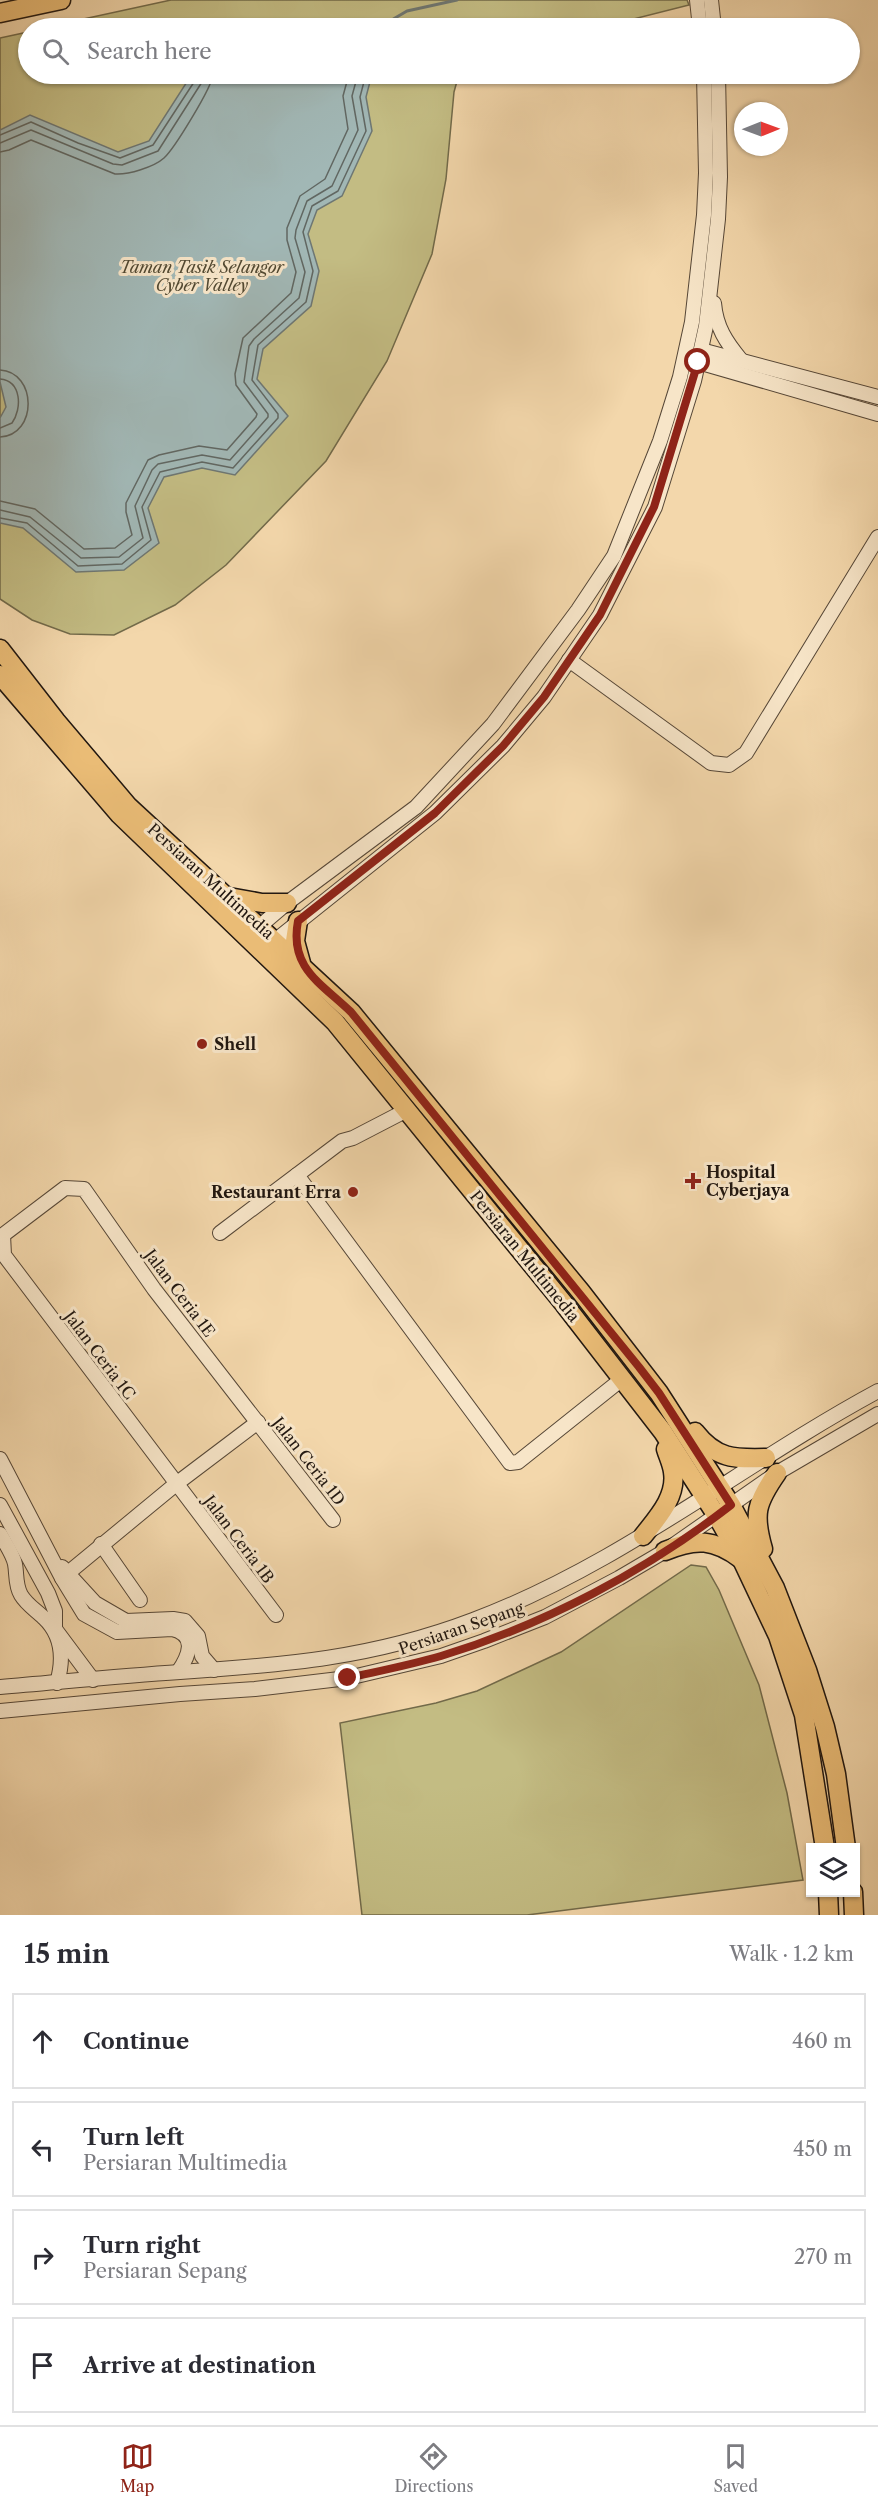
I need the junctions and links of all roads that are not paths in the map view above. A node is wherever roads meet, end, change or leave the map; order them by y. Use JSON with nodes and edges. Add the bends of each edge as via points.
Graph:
{"nodes":[{"id":1,"x":62,"y":0,"type":"edge"},
{"id":2,"x":697,"y":0,"type":"edge"},
{"id":3,"x":711,"y":0,"type":"edge"},
{"id":4,"x":0,"y":14,"type":"edge"},
{"id":5,"x":699,"y":18,"type":"edge"},
{"id":6,"x":713,"y":18,"type":"edge"},
{"id":7,"x":704,"y":84,"type":"edge"},
{"id":8,"x":718,"y":84,"type":"edge"},
{"id":9,"x":711,"y":277,"type":"junction"},
{"id":10,"x":700,"y":356,"type":"junction"},
{"id":11,"x":741,"y":360,"type":"junction"},
{"id":12,"x":878,"y":397,"type":"edge"},
{"id":13,"x":878,"y":414,"type":"edge"},
{"id":14,"x":878,"y":537,"type":"edge"},
{"id":15,"x":0,"y":649,"type":"edge"},
{"id":16,"x":569,"y":660,"type":"junction"},
{"id":17,"x":0,"y":675,"type":"edge"},
{"id":18,"x":228,"y":897,"type":"junction"},
{"id":19,"x":287,"y":903,"type":"junction"},
{"id":20,"x":298,"y":921,"type":"junction"},
{"id":21,"x":260,"y":926,"type":"junction"},
{"id":22,"x":276,"y":940,"type":"junction"},
{"id":23,"x":301,"y":964,"type":"junction"},
{"id":24,"x":407,"y":1110,"type":"junction"},
{"id":25,"x":297,"y":1175,"type":"junction"},
{"id":26,"x":75,"y":1187,"type":"joint"},
{"id":27,"x":220,"y":1233,"type":"dead end"},
{"id":28,"x":622,"y":1379,"type":"junction"},
{"id":29,"x":878,"y":1391,"type":"edge"},
{"id":30,"x":659,"y":1393,"type":"junction"},
{"id":31,"x":878,"y":1414,"type":"edge"},
{"id":32,"x":258,"y":1422,"type":"junction"},
{"id":33,"x":663,"y":1432,"type":"junction"},
{"id":34,"x":766,"y":1458,"type":"junction"},
{"id":35,"x":0,"y":1459,"type":"edge"},
{"id":36,"x":777,"y":1473,"type":"junction"},
{"id":37,"x":176,"y":1484,"type":"junction"},
{"id":38,"x":713,"y":1493,"type":"junction"},
{"id":39,"x":0,"y":1505,"type":"edge"},
{"id":40,"x":724,"y":1511,"type":"junction"},
{"id":41,"x":333,"y":1520,"type":"dead end"},
{"id":42,"x":0,"y":1534,"type":"edge"},
{"id":43,"x":643,"y":1536,"type":"junction"},
{"id":44,"x":101,"y":1544,"type":"junction"},
{"id":45,"x":665,"y":1551,"type":"junction"},
{"id":46,"x":742,"y":1560,"type":"junction"},
{"id":47,"x":65,"y":1575,"type":"junction"},
{"id":48,"x":775,"y":1588,"type":"junction"},
{"id":49,"x":140,"y":1600,"type":"dead end"},
{"id":50,"x":276,"y":1615,"type":"dead end"},
{"id":51,"x":55,"y":1629,"type":"junction"},
{"id":52,"x":213,"y":1670,"type":"junction"},
{"id":53,"x":178,"y":1672,"type":"junction"},
{"id":54,"x":93,"y":1680,"type":"junction"},
{"id":55,"x":57,"y":1683,"type":"junction"},
{"id":56,"x":0,"y":1687,"type":"edge"},
{"id":57,"x":0,"y":1702,"type":"edge"},
{"id":58,"x":93,"y":1702,"type":"junction"},
{"id":59,"x":0,"y":1711,"type":"edge"},
{"id":60,"x":824,"y":1843,"type":"edge"},
{"id":61,"x":845,"y":1843,"type":"edge"},
{"id":62,"x":828,"y":1897,"type":"edge"},
{"id":63,"x":853,"y":1897,"type":"edge"},
{"id":64,"x":854,"y":1897,"type":"edge"},
{"id":65,"x":828,"y":1915,"type":"edge"},
{"id":66,"x":854,"y":1915,"type":"edge"},
{"id":67,"x":860,"y":1915,"type":"edge"}],
"edges":[{"from":1,"to":4,"type":"main road"},
{"from":2,"to":5,"type":"street"},
{"from":3,"to":6,"type":"street"},
{"from":7,"to":19,"type":"street","via":[[704,214],[692,322],[660,441],[614,555],[493,724],[416,807]]},
{"from":8,"to":9,"type":"street","via":[[720,177]]},
{"from":9,"to":10,"type":"street"},
{"from":9,"to":11,"type":"street","via":[[716,319]]},
{"from":10,"to":11,"type":"street"},
{"from":10,"to":13,"type":"street"},
{"from":10,"to":16,"type":"street","via":[[654,507],[600,615]]},
{"from":11,"to":12,"type":"street"},
{"from":14,"to":16,"type":"street","via":[[747,753],[729,765],[711,763]]},
{"from":15,"to":18,"type":"main road","name":"Persiaran Multimedia","via":[[128,806]]},
{"from":16,"to":20,"type":"street","via":[[503,746],[435,813]]},
{"from":17,"to":24,"type":"main road","name":"Persiaran Multimedia","via":[[119,814],[305,991]]},
{"from":18,"to":19,"type":"main road"},
{"from":18,"to":21,"type":"main road","name":"Persiaran Multimedia"},
{"from":19,"to":21,"type":"street"},
{"from":20,"to":22,"type":"street"},
{"from":20,"to":23,"type":"main road","via":[[295,941]]},
{"from":21,"to":22,"type":"main road","name":"Persiaran Multimedia"},
{"from":22,"to":23,"type":"main road","name":"Persiaran Multimedia"},
{"from":23,"to":30,"type":"main road","name":"Persiaran Multimedia","via":[[351,1012]]},
{"from":24,"to":25,"type":"street","via":[[342,1141]]},
{"from":24,"to":28,"type":"main road","name":"Persiaran Multimedia"},
{"from":25,"to":27,"type":"street"},
{"from":25,"to":28,"type":"street","via":[[510,1463],[518,1462]]},
{"from":26,"to":32,"type":"street","name":"Jalan Ceria 1E","via":[[84,1189],[154,1289]]},
{"from":26,"to":37,"type":"street","name":"Jalan Ceria 1C","via":[[65,1188],[3,1236],[4,1255]]},
{"from":28,"to":33,"type":"main road","name":"Persiaran Multimedia"},
{"from":29,"to":34,"type":"street","name":"Persiaran Sepang"},
{"from":30,"to":34,"type":"main road","via":[[709,1448],[728,1457]]},
{"from":30,"to":38,"type":"main road","name":"Persiaran Multimedia"},
{"from":31,"to":36,"type":"street","name":"Persiaran Sepang"},
{"from":32,"to":37,"type":"street"},
{"from":32,"to":41,"type":"street","name":"Jalan Ceria 1D"},
{"from":33,"to":38,"type":"main road","name":"Persiaran Multimedia"},
{"from":33,"to":43,"type":"main road","via":[[673,1487]]},
{"from":34,"to":38,"type":"street","name":"Persiaran Sepang"},
{"from":35,"to":47,"type":"street","via":[[53,1560]]},
{"from":36,"to":40,"type":"street","name":"Persiaran Sepang"},
{"from":36,"to":48,"type":"main road","via":[[757,1508],[756,1525]]},
{"from":37,"to":44,"type":"street"},
{"from":37,"to":50,"type":"street","name":"Jalan Ceria 1B"},
{"from":38,"to":40,"type":"main road","name":"Persiaran Multimedia"},
{"from":38,"to":43,"type":"street","name":"Persiaran Sepang"},
{"from":39,"to":51,"type":"street","via":[[48,1593],[55,1611]]},
{"from":40,"to":45,"type":"street","name":"Persiaran Sepang"},
{"from":40,"to":46,"type":"main road","name":"Persiaran Multimedia"},
{"from":40,"to":48,"type":"main road","name":"Persiaran Multimedia"},
{"from":42,"to":51,"type":"street","via":[[14,1561],[20,1593]]},
{"from":43,"to":52,"type":"street","name":"Persiaran Sepang","via":[[535,1594],[434,1634],[345,1657]]},
{"from":44,"to":47,"type":"street"},
{"from":44,"to":49,"type":"street"},
{"from":45,"to":46,"type":"main road","via":[[705,1542]]},
{"from":45,"to":58,"type":"street","name":"Persiaran Sepang","via":[[545,1617],[441,1656],[348,1678]]},
{"from":46,"to":60,"type":"main road","name":"Persiaran Multimedia","via":[[778,1636],[804,1715]]},
{"from":47,"to":52,"type":"street","via":[[95,1603],[126,1621],[185,1621],[198,1636],[202,1656]]},
{"from":47,"to":53,"type":"street","via":[[84,1614],[110,1629],[125,1633],[181,1631],[188,1639],[189,1649]]},
{"from":48,"to":61,"type":"main road","name":"Persiaran Multimedia","via":[[825,1727]]},
{"from":51,"to":54,"type":"street"},
{"from":51,"to":55,"type":"street","via":[[62,1664]]},
{"from":52,"to":53,"type":"street","name":"Persiaran Sepang"},
{"from":53,"to":54,"type":"street","name":"Persiaran Sepang"},
{"from":54,"to":55,"type":"street","name":"Persiaran Sepang"},
{"from":55,"to":56,"type":"street","name":"Persiaran Sepang"},
{"from":57,"to":58,"type":"street"},
{"from":58,"to":59,"type":"street","name":"Persiaran Sepang"},
{"from":62,"to":65,"type":"main road"},
{"from":63,"to":66,"type":"main road"},
{"from":64,"to":67,"type":"main road"}]}
